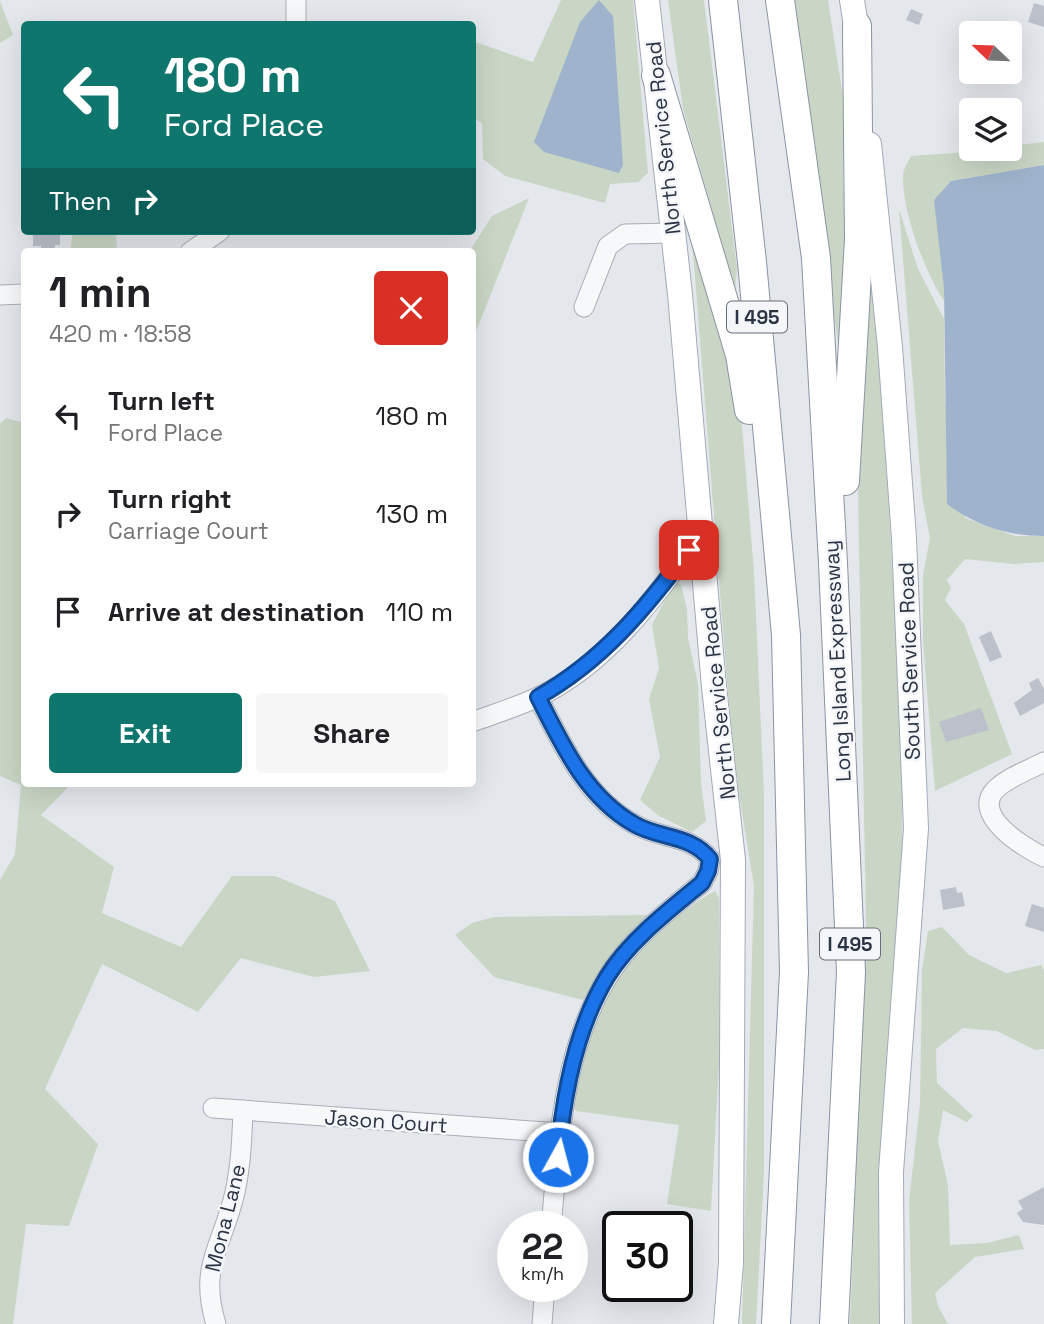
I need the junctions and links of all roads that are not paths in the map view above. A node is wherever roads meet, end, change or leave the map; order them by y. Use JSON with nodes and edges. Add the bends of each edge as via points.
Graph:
{"nodes":[{"id":1,"x":296,"y":0,"type":"edge"},
{"id":2,"x":647,"y":0,"type":"edge"},
{"id":3,"x":723,"y":0,"type":"edge"},
{"id":4,"x":780,"y":0,"type":"edge"},
{"id":5,"x":854,"y":13,"type":"edge"},
{"id":6,"x":296,"y":21,"type":"edge"},
{"id":7,"x":656,"y":75,"type":"junction"},
{"id":8,"x":674,"y":233,"type":"junction"},
{"id":9,"x":214,"y":235,"type":"edge"},
{"id":10,"x":196,"y":248,"type":"edge"},
{"id":11,"x":21,"y":294,"type":"edge"},
{"id":12,"x":0,"y":295,"type":"edge"},
{"id":13,"x":584,"y":307,"type":"dead end"},
{"id":14,"x":703,"y":531,"type":"junction"},
{"id":15,"x":833,"y":564,"type":"junction"},
{"id":16,"x":786,"y":635,"type":"junction"},
{"id":17,"x":538,"y":697,"type":"junction"},
{"id":18,"x":476,"y":720,"type":"edge"},
{"id":19,"x":1044,"y":762,"type":"edge"},
{"id":20,"x":1044,"y":857,"type":"edge"},
{"id":21,"x":213,"y":1108,"type":"dead end"},
{"id":22,"x":243,"y":1110,"type":"junction"},
{"id":23,"x":560,"y":1133,"type":"junction"},
{"id":24,"x":553,"y":1211,"type":"edge"},
{"id":25,"x":544,"y":1302,"type":"edge"},
{"id":26,"x":216,"y":1324,"type":"edge"},
{"id":27,"x":542,"y":1324,"type":"edge"},
{"id":28,"x":726,"y":1324,"type":"edge"},
{"id":29,"x":776,"y":1324,"type":"edge"},
{"id":30,"x":834,"y":1324,"type":"edge"},
{"id":31,"x":892,"y":1324,"type":"edge"}],
"edges":[{"from":1,"to":6,"type":"street"},
{"from":2,"to":7,"type":"main road","name":"North Service Road"},
{"from":3,"to":16,"type":"highway","number":"I 495"},
{"from":4,"to":15,"type":"highway","name":"Long Island Expressway","number":"I 495","via":[[816,258]]},
{"from":5,"to":15,"type":"highway","via":[[859,239],[844,502]]},
{"from":5,"to":31,"type":"main road","name":"South Service Road","via":[[890,347],[904,538],[916,828],[891,1172]]},
{"from":7,"to":8,"type":"main road","name":"North Service Road"},
{"from":7,"to":16,"type":"highway","via":[[740,355]]},
{"from":8,"to":13,"type":"street","via":[[625,234],[608,246]]},
{"from":8,"to":14,"type":"main road","name":"North Service Road"},
{"from":9,"to":10,"type":"street"},
{"from":11,"to":12,"type":"street"},
{"from":14,"to":17,"type":"street","via":[[627,628],[569,679]]},
{"from":14,"to":28,"type":"main road","name":"North Service Road","via":[[733,860],[731,1263]]},
{"from":15,"to":30,"type":"highway","name":"Long Island Expressway","number":"I 495","via":[[851,972]]},
{"from":16,"to":29,"type":"highway","number":"I 495","via":[[794,972]]},
{"from":17,"to":18,"type":"street"},
{"from":17,"to":23,"type":"street","via":[[576,770],[603,800],[634,825],[700,847],[710,859],[702,883],[627,952],[608,976],[577,1049]]},
{"from":19,"to":20,"type":"street","via":[[996,788],[989,799],[989,808],[1004,832]]},
{"from":21,"to":22,"type":"street","name":"Jason Court"},
{"from":22,"to":23,"type":"street","name":"Jason Court"},
{"from":22,"to":26,"type":"street","name":"Mona Lane","via":[[235,1193],[209,1270],[208,1298]]},
{"from":23,"to":24,"type":"street"},
{"from":25,"to":27,"type":"street"}]}
